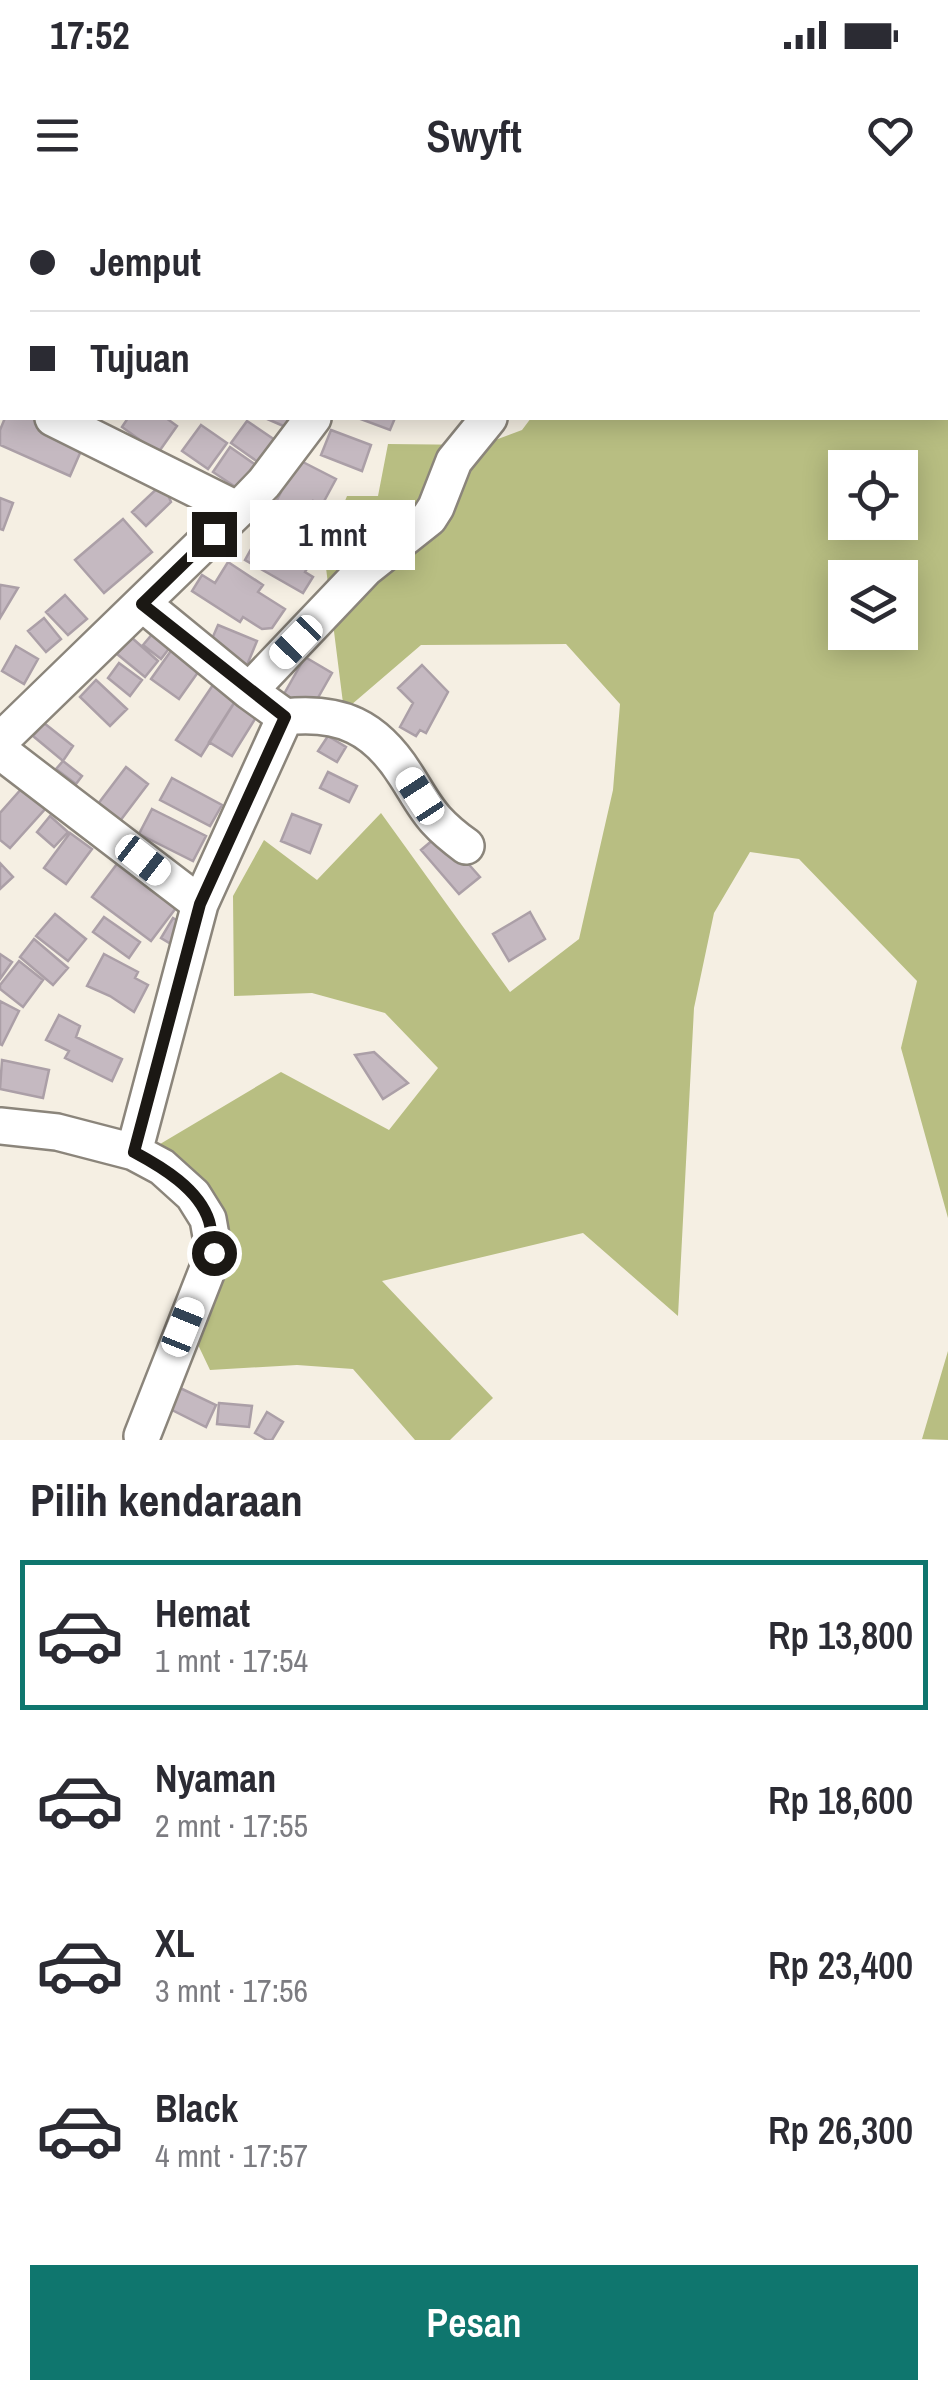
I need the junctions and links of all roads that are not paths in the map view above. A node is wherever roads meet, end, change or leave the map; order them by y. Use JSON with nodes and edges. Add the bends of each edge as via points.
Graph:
{"nodes":[{"id":1,"x":57,"y":420,"type":"edge"},
{"id":2,"x":311,"y":420,"type":"edge"},
{"id":3,"x":487,"y":420,"type":"edge"},
{"id":4,"x":238,"y":510,"type":"junction"},
{"id":5,"x":142,"y":604,"type":"junction"},
{"id":6,"x":249,"y":691,"type":"junction"},
{"id":7,"x":285,"y":717,"type":"junction"},
{"id":8,"x":0,"y":740,"type":"edge"},
{"id":9,"x":0,"y":751,"type":"edge"},
{"id":10,"x":466,"y":846,"type":"dead end"},
{"id":11,"x":200,"y":904,"type":"junction"},
{"id":12,"x":0,"y":1126,"type":"edge"},
{"id":13,"x":134,"y":1152,"type":"junction"},
{"id":14,"x":142,"y":1436,"type":"dead end"}],
"edges":[{"from":1,"to":4,"type":"street"},
{"from":2,"to":4,"type":"street"},
{"from":3,"to":6,"type":"street","via":[[454,461],[429,518],[366,568]]},
{"from":4,"to":5,"type":"street"},
{"from":5,"to":6,"type":"street"},
{"from":5,"to":8,"type":"street"},
{"from":6,"to":7,"type":"street"},
{"from":7,"to":10,"type":"street","via":[[332,717],[367,731],[434,818]]},
{"from":7,"to":11,"type":"street"},
{"from":9,"to":11,"type":"street"},
{"from":11,"to":13,"type":"street"},
{"from":12,"to":13,"type":"street"},
{"from":13,"to":14,"type":"street","via":[[193,1195],[208,1219],[214,1253]]}]}
